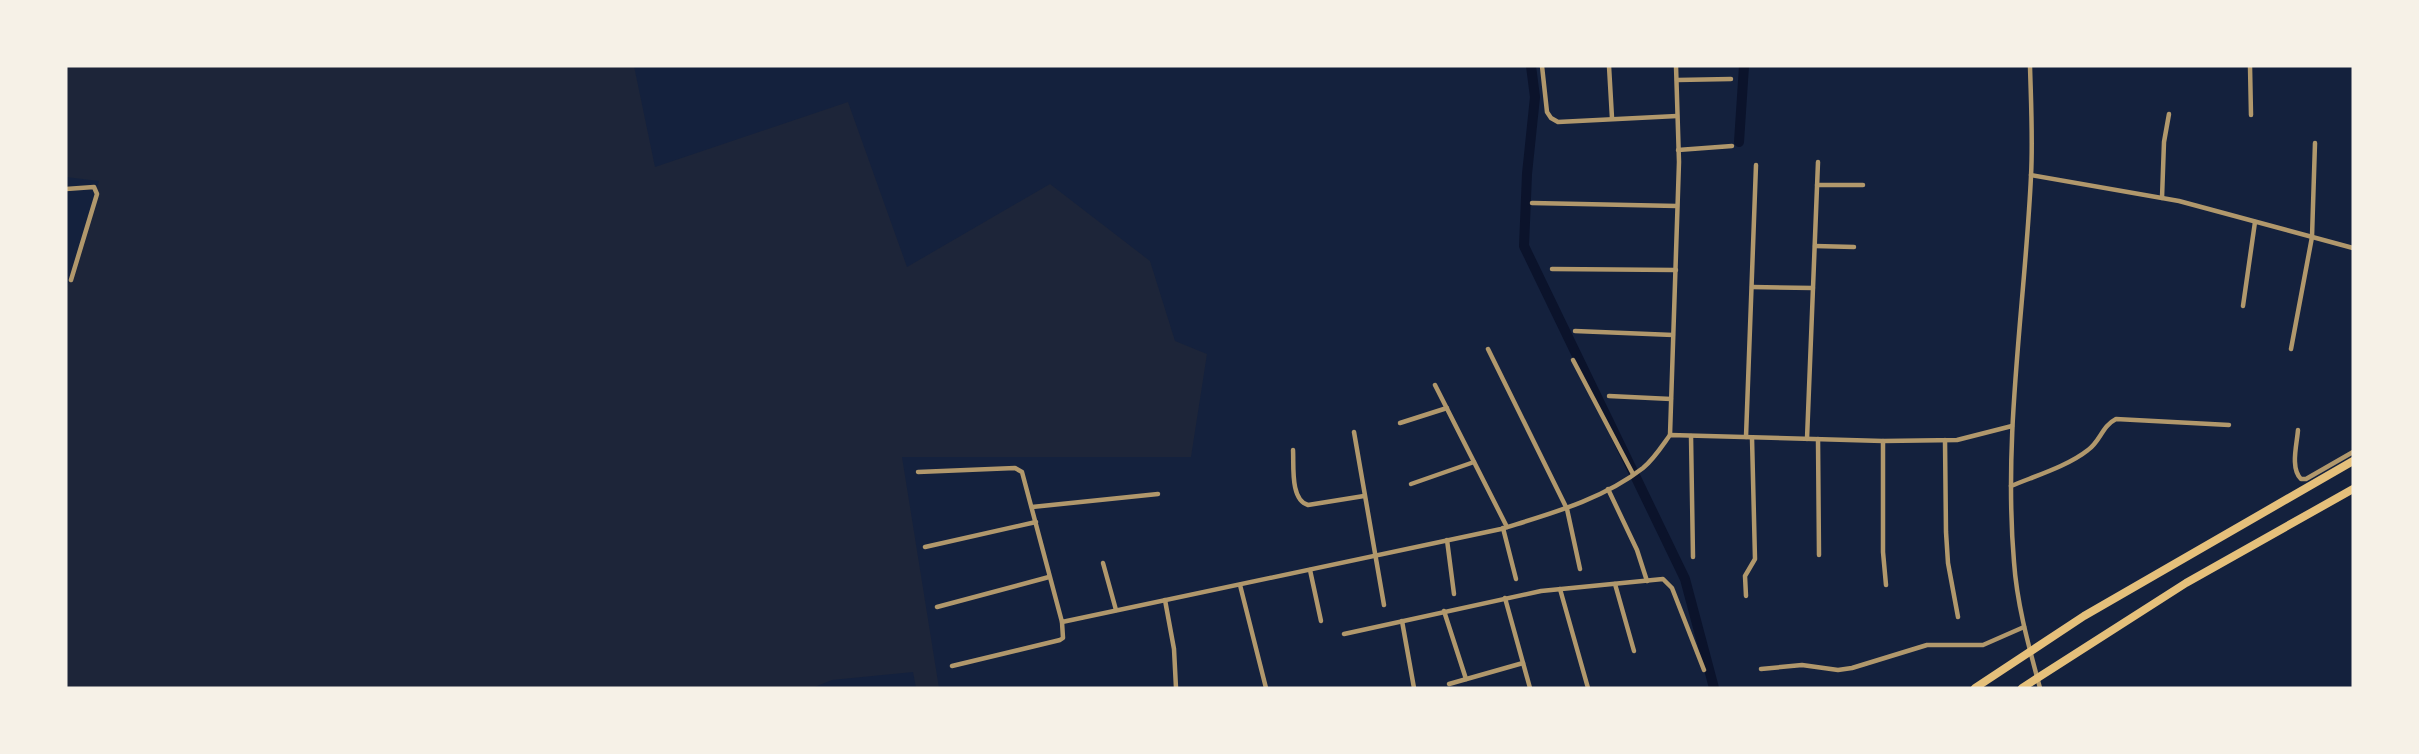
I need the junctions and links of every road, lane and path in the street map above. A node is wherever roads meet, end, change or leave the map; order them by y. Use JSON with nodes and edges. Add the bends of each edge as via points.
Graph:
{"nodes":[{"id":1,"x":1542,"y":66,"type":"edge"},
{"id":2,"x":1609,"y":66,"type":"edge"},
{"id":3,"x":1676,"y":66,"type":"edge"},
{"id":4,"x":2030,"y":66,"type":"edge"},
{"id":5,"x":2250,"y":66,"type":"edge"},
{"id":6,"x":1731,"y":79,"type":"dead end"},
{"id":7,"x":1677,"y":80,"type":"junction"},
{"id":8,"x":2169,"y":114,"type":"dead end"},
{"id":9,"x":2250,"y":115,"type":"dead end"},
{"id":10,"x":1677,"y":116,"type":"junction"},
{"id":11,"x":1612,"y":118,"type":"junction"},
{"id":12,"x":2315,"y":143,"type":"dead end"},
{"id":13,"x":1732,"y":146,"type":"dead end"},
{"id":14,"x":1678,"y":150,"type":"junction"},
{"id":15,"x":1818,"y":162,"type":"dead end"},
{"id":16,"x":1756,"y":165,"type":"dead end"},
{"id":17,"x":2031,"y":175,"type":"junction"},
{"id":18,"x":1817,"y":185,"type":"junction"},
{"id":19,"x":1862,"y":185,"type":"dead end"},
{"id":20,"x":66,"y":189,"type":"edge"},
{"id":21,"x":2162,"y":198,"type":"junction"},
{"id":22,"x":1532,"y":203,"type":"dead end"},
{"id":23,"x":1677,"y":206,"type":"junction"},
{"id":24,"x":2255,"y":222,"type":"junction"},
{"id":25,"x":2312,"y":237,"type":"junction"},
{"id":26,"x":1815,"y":246,"type":"junction"},
{"id":27,"x":1854,"y":247,"type":"dead end"},
{"id":28,"x":2353,"y":248,"type":"edge"},
{"id":29,"x":1552,"y":269,"type":"dead end"},
{"id":30,"x":1676,"y":270,"type":"junction"},
{"id":31,"x":71,"y":280,"type":"dead end"},
{"id":32,"x":1752,"y":287,"type":"junction"},
{"id":33,"x":1813,"y":288,"type":"junction"},
{"id":34,"x":2243,"y":306,"type":"dead end"},
{"id":35,"x":1575,"y":331,"type":"dead end"},
{"id":36,"x":1673,"y":335,"type":"junction"},
{"id":37,"x":1488,"y":349,"type":"dead end"},
{"id":38,"x":2290,"y":350,"type":"dead end"},
{"id":39,"x":1573,"y":360,"type":"dead end"},
{"id":40,"x":1435,"y":385,"type":"dead end"},
{"id":41,"x":1609,"y":396,"type":"dead end"},
{"id":42,"x":1671,"y":399,"type":"junction"},
{"id":43,"x":1446,"y":408,"type":"junction"},
{"id":44,"x":1400,"y":423,"type":"dead end"},
{"id":45,"x":2012,"y":426,"type":"junction"},
{"id":46,"x":2229,"y":426,"type":"dead end"},
{"id":47,"x":2298,"y":430,"type":"dead end"},
{"id":48,"x":1354,"y":432,"type":"dead end"},
{"id":49,"x":1670,"y":435,"type":"junction"},
{"id":50,"x":1690,"y":436,"type":"junction"},
{"id":51,"x":1746,"y":437,"type":"junction"},
{"id":52,"x":1752,"y":438,"type":"junction"},
{"id":53,"x":1807,"y":439,"type":"junction"},
{"id":54,"x":1818,"y":439,"type":"junction"},
{"id":55,"x":1945,"y":440,"type":"junction"},
{"id":56,"x":1883,"y":441,"type":"junction"},
{"id":57,"x":1293,"y":450,"type":"dead end"},
{"id":58,"x":2353,"y":452,"type":"edge"},
{"id":59,"x":2353,"y":461,"type":"edge"},
{"id":60,"x":1474,"y":462,"type":"junction"},
{"id":61,"x":918,"y":472,"type":"dead end"},
{"id":62,"x":1634,"y":473,"type":"junction"},
{"id":63,"x":1411,"y":484,"type":"dead end"},
{"id":64,"x":2011,"y":486,"type":"junction"},
{"id":65,"x":1608,"y":489,"type":"junction"},
{"id":66,"x":2353,"y":489,"type":"edge"},
{"id":67,"x":1158,"y":494,"type":"dead end"},
{"id":68,"x":1364,"y":496,"type":"junction"},
{"id":69,"x":1032,"y":507,"type":"junction"},
{"id":70,"x":1567,"y":509,"type":"junction"},
{"id":71,"x":1036,"y":522,"type":"junction"},
{"id":72,"x":1505,"y":528,"type":"junction"},
{"id":73,"x":1447,"y":540,"type":"junction"},
{"id":74,"x":925,"y":548,"type":"dead end"},
{"id":75,"x":1819,"y":555,"type":"dead end"},
{"id":76,"x":1374,"y":556,"type":"junction"},
{"id":77,"x":1694,"y":557,"type":"dead end"},
{"id":78,"x":1103,"y":563,"type":"dead end"},
{"id":79,"x":1580,"y":569,"type":"dead end"},
{"id":80,"x":1310,"y":570,"type":"junction"},
{"id":81,"x":1049,"y":577,"type":"junction"},
{"id":82,"x":1516,"y":579,"type":"dead end"},
{"id":83,"x":1647,"y":581,"type":"junction"},
{"id":84,"x":1616,"y":584,"type":"junction"},
{"id":85,"x":1240,"y":585,"type":"junction"},
{"id":86,"x":1886,"y":585,"type":"dead end"},
{"id":87,"x":1560,"y":589,"type":"junction"},
{"id":88,"x":1454,"y":594,"type":"dead end"},
{"id":89,"x":1746,"y":596,"type":"dead end"},
{"id":90,"x":1505,"y":598,"type":"junction"},
{"id":91,"x":1165,"y":600,"type":"junction"},
{"id":92,"x":1384,"y":605,"type":"dead end"},
{"id":93,"x":937,"y":607,"type":"dead end"},
{"id":94,"x":1116,"y":610,"type":"junction"},
{"id":95,"x":1444,"y":611,"type":"junction"},
{"id":96,"x":1958,"y":617,"type":"dead end"},
{"id":97,"x":1321,"y":621,"type":"dead end"},
{"id":98,"x":1402,"y":621,"type":"junction"},
{"id":99,"x":1063,"y":622,"type":"junction"},
{"id":100,"x":2024,"y":627,"type":"junction"},
{"id":101,"x":1344,"y":634,"type":"dead end"},
{"id":102,"x":1634,"y":651,"type":"dead end"},
{"id":103,"x":1523,"y":663,"type":"junction"},
{"id":104,"x":952,"y":666,"type":"dead end"},
{"id":105,"x":1761,"y":669,"type":"dead end"},
{"id":106,"x":1704,"y":670,"type":"dead end"},
{"id":107,"x":1466,"y":679,"type":"junction"},
{"id":108,"x":1448,"y":684,"type":"dead end"},
{"id":109,"x":1176,"y":688,"type":"edge"},
{"id":110,"x":1266,"y":688,"type":"edge"},
{"id":111,"x":1414,"y":688,"type":"edge"},
{"id":112,"x":1530,"y":688,"type":"edge"},
{"id":113,"x":1588,"y":688,"type":"edge"},
{"id":114,"x":1975,"y":688,"type":"edge"},
{"id":115,"x":2022,"y":688,"type":"edge"},
{"id":116,"x":2040,"y":688,"type":"edge"}],
"edges":[{"from":1,"to":11,"type":"street","via":[[1547,112],[1554,121]]},
{"from":2,"to":11,"type":"street"},
{"from":3,"to":7,"type":"street"},
{"from":4,"to":17,"type":"street"},
{"from":5,"to":9,"type":"street"},
{"from":6,"to":7,"type":"street"},
{"from":7,"to":10,"type":"street"},
{"from":8,"to":21,"type":"street","via":[[2164,142]]},
{"from":10,"to":11,"type":"street"},
{"from":10,"to":14,"type":"street"},
{"from":12,"to":25,"type":"street"},
{"from":13,"to":14,"type":"street"},
{"from":14,"to":23,"type":"street"},
{"from":15,"to":18,"type":"street"},
{"from":16,"to":32,"type":"street"},
{"from":17,"to":21,"type":"street"},
{"from":17,"to":45,"type":"street"},
{"from":18,"to":19,"type":"street"},
{"from":18,"to":26,"type":"street"},
{"from":20,"to":31,"type":"street","via":[[94,187],[97,194]]},
{"from":21,"to":24,"type":"street"},
{"from":22,"to":23,"type":"street"},
{"from":23,"to":30,"type":"street"},
{"from":24,"to":25,"type":"street"},
{"from":24,"to":34,"type":"street"},
{"from":25,"to":28,"type":"street"},
{"from":25,"to":38,"type":"street"},
{"from":26,"to":27,"type":"street"},
{"from":26,"to":33,"type":"street"},
{"from":29,"to":30,"type":"street"},
{"from":30,"to":36,"type":"street"},
{"from":32,"to":33,"type":"street"},
{"from":32,"to":51,"type":"street"},
{"from":33,"to":53,"type":"street"},
{"from":35,"to":36,"type":"street"},
{"from":36,"to":42,"type":"street"},
{"from":37,"to":70,"type":"street"},
{"from":39,"to":62,"type":"street"},
{"from":40,"to":43,"type":"street"},
{"from":41,"to":42,"type":"street"},
{"from":42,"to":49,"type":"street"},
{"from":43,"to":44,"type":"street"},
{"from":43,"to":60,"type":"street"},
{"from":45,"to":55,"type":"street"},
{"from":45,"to":64,"type":"street"},
{"from":46,"to":64,"type":"street","via":[[2116,419],[2108,424],[2096,445],[2083,454]]},
{"from":47,"to":58,"type":"street","via":[[2295,462],[2301,479]]},
{"from":48,"to":68,"type":"street"},
{"from":49,"to":50,"type":"street"},
{"from":49,"to":62,"type":"street","via":[[1651,460]]},
{"from":50,"to":51,"type":"street"},
{"from":50,"to":77,"type":"street"},
{"from":51,"to":52,"type":"street"},
{"from":52,"to":53,"type":"street"},
{"from":52,"to":89,"type":"street","via":[[1756,559],[1745,576]]},
{"from":53,"to":54,"type":"street"},
{"from":54,"to":56,"type":"street"},
{"from":54,"to":75,"type":"street"},
{"from":55,"to":56,"type":"street"},
{"from":55,"to":96,"type":"street","via":[[1948,563]]},
{"from":56,"to":86,"type":"street"},
{"from":57,"to":68,"type":"street","via":[[1297,496],[1303,504]]},
{"from":59,"to":114,"type":"highway","via":[[2084,616]]},
{"from":60,"to":63,"type":"street"},
{"from":60,"to":72,"type":"street"},
{"from":61,"to":69,"type":"street","via":[[1018,468]]},
{"from":62,"to":65,"type":"street"},
{"from":64,"to":100,"type":"street","via":[[2014,563]]},
{"from":65,"to":70,"type":"street"},
{"from":65,"to":83,"type":"street","via":[[1637,550]]},
{"from":66,"to":115,"type":"highway","via":[[2186,583]]},
{"from":67,"to":69,"type":"street"},
{"from":68,"to":76,"type":"street"},
{"from":69,"to":71,"type":"street"},
{"from":70,"to":72,"type":"street"},
{"from":70,"to":79,"type":"street"},
{"from":71,"to":74,"type":"street"},
{"from":71,"to":81,"type":"street"},
{"from":72,"to":73,"type":"street"},
{"from":72,"to":82,"type":"street"},
{"from":73,"to":76,"type":"street"},
{"from":73,"to":88,"type":"street"},
{"from":76,"to":80,"type":"street"},
{"from":76,"to":92,"type":"street"},
{"from":78,"to":94,"type":"street"},
{"from":80,"to":85,"type":"street"},
{"from":80,"to":97,"type":"street"},
{"from":81,"to":93,"type":"street"},
{"from":81,"to":99,"type":"street"},
{"from":83,"to":84,"type":"street"},
{"from":83,"to":106,"type":"street","via":[[1663,579],[1670,584]]},
{"from":84,"to":87,"type":"street"},
{"from":84,"to":102,"type":"street"},
{"from":85,"to":91,"type":"street"},
{"from":85,"to":110,"type":"street"},
{"from":87,"to":90,"type":"street"},
{"from":87,"to":113,"type":"street"},
{"from":90,"to":95,"type":"street"},
{"from":90,"to":103,"type":"street"},
{"from":91,"to":94,"type":"street"},
{"from":91,"to":109,"type":"street","via":[[1174,648]]},
{"from":94,"to":99,"type":"street"},
{"from":95,"to":98,"type":"street"},
{"from":95,"to":107,"type":"street"},
{"from":98,"to":101,"type":"street"},
{"from":98,"to":111,"type":"street"},
{"from":99,"to":104,"type":"street","via":[[1063,638],[1060,640]]},
{"from":100,"to":105,"type":"street","via":[[1983,645],[1927,645],[1852,668],[1838,670],[1802,665]]},
{"from":100,"to":116,"type":"street"},
{"from":103,"to":107,"type":"street"},
{"from":103,"to":112,"type":"street"},
{"from":107,"to":108,"type":"street"}]}
